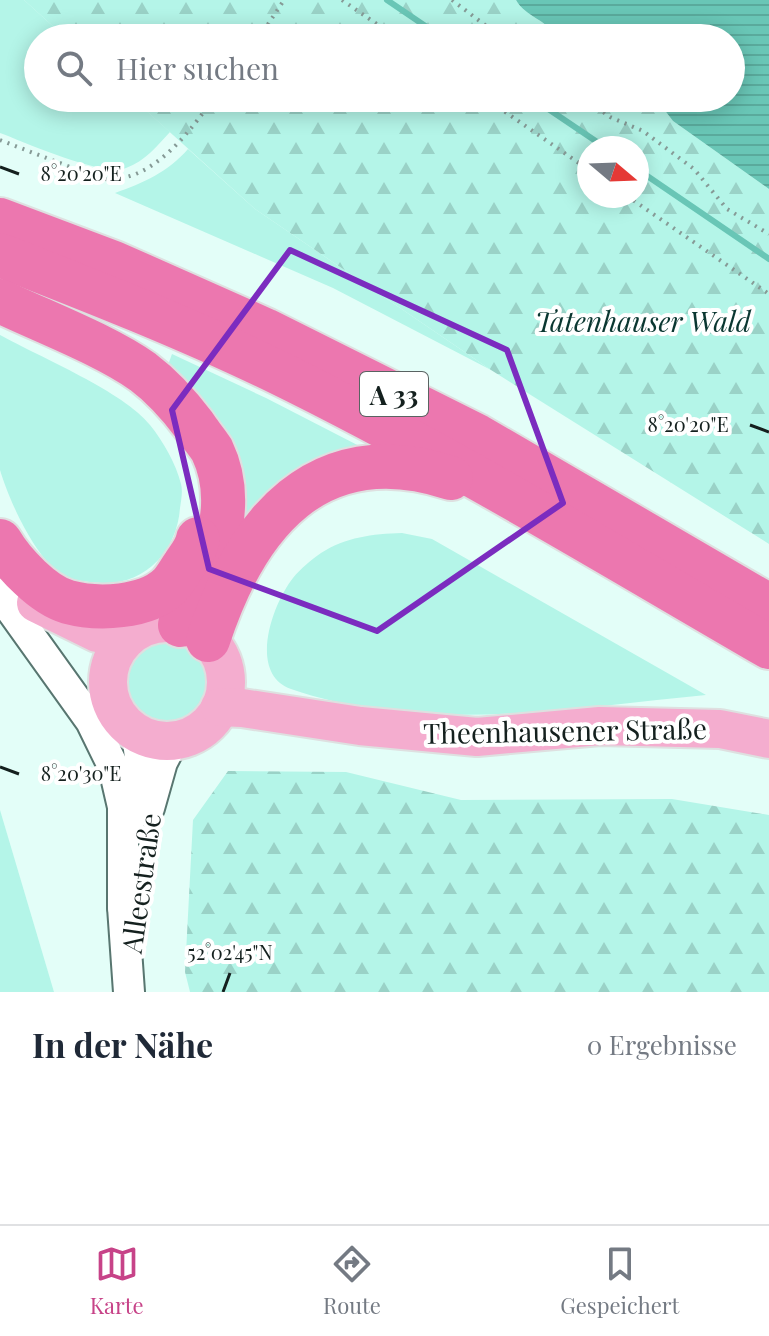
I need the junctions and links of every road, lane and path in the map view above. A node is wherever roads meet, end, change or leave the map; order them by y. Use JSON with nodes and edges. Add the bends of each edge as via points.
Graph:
{"nodes":[{"id":1,"x":284,"y":0,"type":"edge"},
{"id":2,"x":342,"y":0,"type":"edge"},
{"id":3,"x":452,"y":0,"type":"edge"},
{"id":4,"x":268,"y":24,"type":"edge"},
{"id":5,"x":377,"y":24,"type":"edge"},
{"id":6,"x":484,"y":24,"type":"edge"},
{"id":7,"x":204,"y":112,"type":"edge"},
{"id":8,"x":505,"y":112,"type":"edge"},
{"id":9,"x":603,"y":112,"type":"edge"},
{"id":10,"x":0,"y":140,"type":"edge"},
{"id":11,"x":577,"y":162,"type":"edge"},
{"id":12,"x":644,"y":208,"type":"edge"},
{"id":13,"x":0,"y":220,"type":"edge"},
{"id":14,"x":769,"y":234,"type":"edge"},
{"id":15,"x":0,"y":255,"type":"edge"},
{"id":16,"x":769,"y":294,"type":"edge"},
{"id":17,"x":0,"y":301,"type":"edge"},
{"id":18,"x":189,"y":419,"type":"junction"},
{"id":19,"x":507,"y":496,"type":"junction"},
{"id":20,"x":0,"y":541,"type":"edge"},
{"id":21,"x":0,"y":569,"type":"edge"},
{"id":22,"x":17,"y":598,"type":"edge"},
{"id":23,"x":769,"y":606,"type":"edge"},
{"id":24,"x":194,"y":632,"type":"junction"},
{"id":25,"x":769,"y":647,"type":"edge"},
{"id":26,"x":118,"y":654,"type":"junction"},
{"id":27,"x":223,"y":694,"type":"junction"},
{"id":28,"x":155,"y":738,"type":"junction"},
{"id":29,"x":769,"y":739,"type":"edge"},
{"id":30,"x":123,"y":907,"type":"junction"},
{"id":31,"x":128,"y":986,"type":"edge"}],
"edges":[{"from":1,"to":4,"type":"path"},
{"from":2,"to":5,"type":"path"},
{"from":3,"to":6,"type":"path"},
{"from":7,"to":10,"type":"path","via":[[188,133],[146,168],[124,178],[102,179]]},
{"from":8,"to":11,"type":"path"},
{"from":9,"to":14,"type":"path","via":[[653,138],[694,169],[727,209]]},
{"from":12,"to":16,"type":"path"},
{"from":13,"to":23,"type":"highway","number":"A 33","via":[[265,330],[477,436]]},
{"from":15,"to":19,"type":"highway","number":"A 33","via":[[272,369]]},
{"from":17,"to":18,"type":"highway","via":[[142,371]]},
{"from":18,"to":20,"type":"highway","via":[[206,504],[196,548],[169,586],[128,604],[67,602],[32,580]]},
{"from":18,"to":24,"type":"highway","via":[[212,451],[222,506]]},
{"from":19,"to":24,"type":"highway","via":[[444,475],[394,467],[337,474],[309,486],[275,515],[247,553],[218,609]]},
{"from":19,"to":25,"type":"highway","number":"A 33"},
{"from":21,"to":22,"type":"main road"},
{"from":22,"to":26,"type":"main road","via":[[55,626]]},
{"from":22,"to":30,"type":"street","via":[[114,768],[123,807]]},
{"from":24,"to":26,"type":"main road","via":[[152,626]]},
{"from":24,"to":27,"type":"main road","via":[[221,658]]},
{"from":26,"to":28,"type":"main road","via":[[108,687],[112,706],[122,722]]},
{"from":27,"to":28,"type":"main road","via":[[209,724],[192,736]]},
{"from":27,"to":29,"type":"main road","name":"Theenhausener Straße","via":[[248,693],[360,726],[477,737],[600,726],[720,729]]},
{"from":28,"to":30,"type":"street","name":"Alleestraße","via":[[140,757]]},
{"from":28,"to":31,"type":"street","name":"Alleestraße","via":[[162,762],[143,829]]},
{"from":30,"to":31,"type":"street","name":"Alleestraße"}]}
